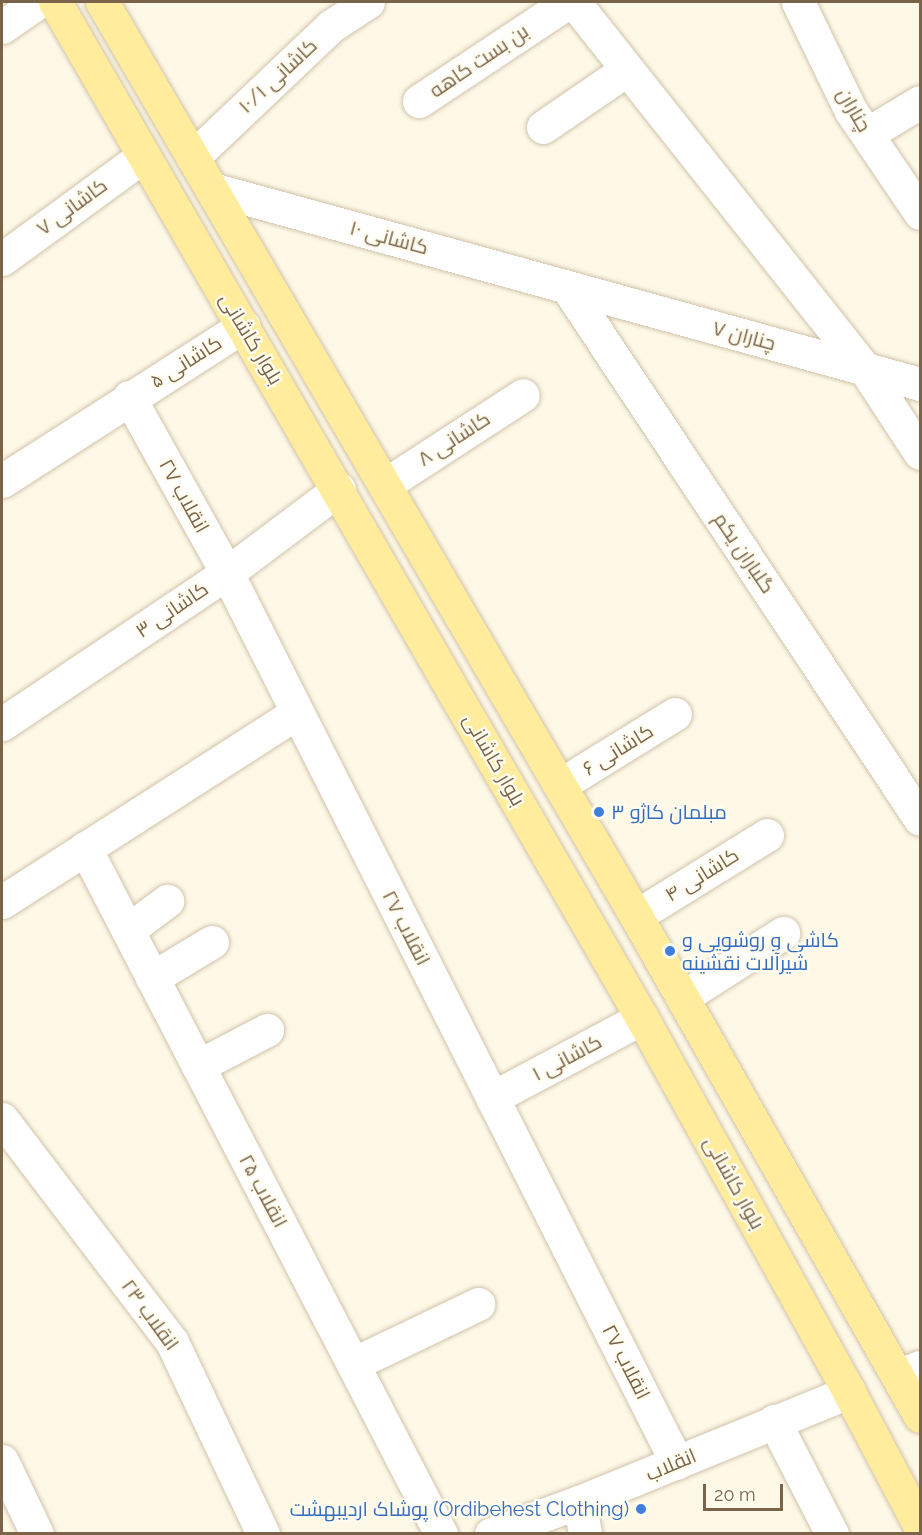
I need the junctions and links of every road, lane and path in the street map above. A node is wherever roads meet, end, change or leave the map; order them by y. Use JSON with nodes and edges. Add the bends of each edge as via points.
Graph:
{"nodes":[{"id":1,"x":38,"y":2,"type":"edge"},
{"id":2,"x":55,"y":2,"type":"edge"},
{"id":3,"x":102,"y":2,"type":"edge"},
{"id":4,"x":368,"y":2,"type":"edge"},
{"id":5,"x":568,"y":2,"type":"edge"},
{"id":6,"x":574,"y":2,"type":"edge"},
{"id":7,"x":805,"y":4,"type":"edge"},
{"id":8,"x":2,"y":27,"type":"edge"},
{"id":9,"x":626,"y":70,"type":"junction"},
{"id":10,"x":419,"y":101,"type":"dead end"},
{"id":11,"x":921,"y":102,"type":"edge"},
{"id":12,"x":543,"y":127,"type":"dead end"},
{"id":13,"x":867,"y":134,"type":"junction"},
{"id":14,"x":143,"y":156,"type":"junction"},
{"id":15,"x":193,"y":157,"type":"junction"},
{"id":16,"x":212,"y":189,"type":"junction"},
{"id":17,"x":921,"y":213,"type":"edge"},
{"id":18,"x":2,"y":259,"type":"edge"},
{"id":19,"x":567,"y":287,"type":"junction"},
{"id":20,"x":243,"y":326,"type":"junction"},
{"id":21,"x":865,"y":369,"type":"junction"},
{"id":22,"x":921,"y":384,"type":"edge"},
{"id":23,"x":523,"y":395,"type":"dead end"},
{"id":24,"x":129,"y":397,"type":"junction"},
{"id":25,"x":921,"y":453,"type":"edge"},
{"id":26,"x":2,"y":481,"type":"edge"},
{"id":27,"x":386,"y":484,"type":"junction"},
{"id":28,"x":339,"y":489,"type":"junction"},
{"id":29,"x":227,"y":573,"type":"junction"},
{"id":30,"x":296,"y":713,"type":"junction"},
{"id":31,"x":675,"y":714,"type":"dead end"},
{"id":32,"x":2,"y":724,"type":"edge"},
{"id":33,"x":560,"y":785,"type":"junction"},
{"id":34,"x":921,"y":819,"type":"edge"},
{"id":35,"x":767,"y":835,"type":"dead end"},
{"id":36,"x":85,"y":848,"type":"junction"},
{"id":37,"x":167,"y":901,"type":"dead end"},
{"id":38,"x":2,"y":902,"type":"edge"},
{"id":39,"x":636,"y":916,"type":"junction"},
{"id":40,"x":128,"y":930,"type":"junction"},
{"id":41,"x":783,"y":933,"type":"dead end"},
{"id":42,"x":212,"y":942,"type":"dead end"},
{"id":43,"x":152,"y":978,"type":"junction"},
{"id":44,"x":683,"y":997,"type":"junction"},
{"id":45,"x":642,"y":1018,"type":"junction"},
{"id":46,"x":267,"y":1030,"type":"dead end"},
{"id":47,"x":198,"y":1066,"type":"junction"},
{"id":48,"x":492,"y":1098,"type":"junction"},
{"id":49,"x":2,"y":1119,"type":"edge"},
{"id":50,"x":478,"y":1304,"type":"dead end"},
{"id":51,"x":353,"y":1364,"type":"junction"},
{"id":52,"x":910,"y":1371,"type":"edge"},
{"id":53,"x":849,"y":1392,"type":"junction"},
{"id":54,"x":921,"y":1416,"type":"edge"},
{"id":55,"x":774,"y":1421,"type":"junction"},
{"id":56,"x":2,"y":1461,"type":"edge"},
{"id":57,"x":677,"y":1463,"type":"junction"},
{"id":58,"x":582,"y":1518,"type":"edge"},
{"id":59,"x":921,"y":1526,"type":"edge"},
{"id":60,"x":36,"y":1533,"type":"edge"},
{"id":61,"x":262,"y":1533,"type":"edge"},
{"id":62,"x":441,"y":1533,"type":"edge"},
{"id":63,"x":491,"y":1533,"type":"edge"},
{"id":64,"x":832,"y":1533,"type":"edge"}],
"edges":[{"from":1,"to":8,"type":"street"},
{"from":2,"to":14,"type":"main road","name":"بلوار کاشانی"},
{"from":3,"to":15,"type":"main road"},
{"from":4,"to":15,"type":"street","name":"۱۰/۱ کاشانی","via":[[331,26]]},
{"from":5,"to":10,"type":"street","name":"بن بست کاهه"},
{"from":6,"to":9,"type":"street"},
{"from":7,"to":13,"type":"street","name":"چناران","via":[[851,111]]},
{"from":9,"to":12,"type":"street"},
{"from":9,"to":21,"type":"street"},
{"from":11,"to":13,"type":"street"},
{"from":13,"to":17,"type":"street","name":"چناران"},
{"from":14,"to":18,"type":"street","name":"۷ کاشانی"},
{"from":14,"to":20,"type":"main road","name":"بلوار کاشانی"},
{"from":15,"to":16,"type":"main road"},
{"from":16,"to":19,"type":"street","name":"۱۰ کاشانی"},
{"from":16,"to":27,"type":"main road"},
{"from":19,"to":21,"type":"street","name":"چناران ۷"},
{"from":19,"to":34,"type":"street","name":"گلباران یکم"},
{"from":20,"to":24,"type":"street","name":"۵ کاشانی"},
{"from":20,"to":28,"type":"main road","name":"بلوار کاشانی"},
{"from":21,"to":22,"type":"street","name":"چناران ۷"},
{"from":21,"to":25,"type":"street"},
{"from":23,"to":27,"type":"street","name":"۸ کاشانی"},
{"from":24,"to":26,"type":"street","name":"۵ کاشانی"},
{"from":24,"to":29,"type":"street","name":"انقلاب ۲۷"},
{"from":27,"to":33,"type":"main road"},
{"from":28,"to":29,"type":"street","name":"۳ کاشانی"},
{"from":28,"to":45,"type":"main road","name":"بلوار کاشانی"},
{"from":29,"to":30,"type":"street","name":"انقلاب ۲۷"},
{"from":29,"to":32,"type":"street","name":"۳ کاشانی"},
{"from":30,"to":36,"type":"street"},
{"from":30,"to":48,"type":"street","name":"انقلاب ۲۷"},
{"from":31,"to":33,"type":"street","name":"۶ کاشانی"},
{"from":33,"to":39,"type":"main road"},
{"from":35,"to":39,"type":"street","name":"۴ کاشانی"},
{"from":36,"to":38,"type":"street"},
{"from":36,"to":40,"type":"street","name":"انقلاب ۲۵"},
{"from":37,"to":40,"type":"street"},
{"from":39,"to":44,"type":"main road"},
{"from":40,"to":43,"type":"street","name":"انقلاب ۲۵"},
{"from":41,"to":44,"type":"street"},
{"from":42,"to":43,"type":"street"},
{"from":43,"to":47,"type":"street","name":"انقلاب ۲۵"},
{"from":44,"to":52,"type":"main road"},
{"from":45,"to":48,"type":"street","name":"۱ کاشانی"},
{"from":45,"to":53,"type":"main road","name":"بلوار کاشانی"},
{"from":46,"to":47,"type":"street"},
{"from":47,"to":51,"type":"street","name":"انقلاب ۲۵"},
{"from":48,"to":57,"type":"street","name":"انقلاب ۲۷"},
{"from":49,"to":61,"type":"street","name":"انقلاب ۲۳","via":[[172,1342]]},
{"from":50,"to":51,"type":"street"},
{"from":51,"to":62,"type":"street","name":"انقلاب ۲۵"},
{"from":52,"to":53,"type":"main road"},
{"from":52,"to":54,"type":"main road"},
{"from":53,"to":55,"type":"street","name":"انقلاب"},
{"from":53,"to":59,"type":"main road","name":"بلوار کاشانی"},
{"from":55,"to":57,"type":"street","name":"انقلاب"},
{"from":55,"to":64,"type":"street"},
{"from":56,"to":60,"type":"street"},
{"from":57,"to":58,"type":"street","name":"انقلاب"},
{"from":58,"to":63,"type":"street","name":"انقلاب"}]}
